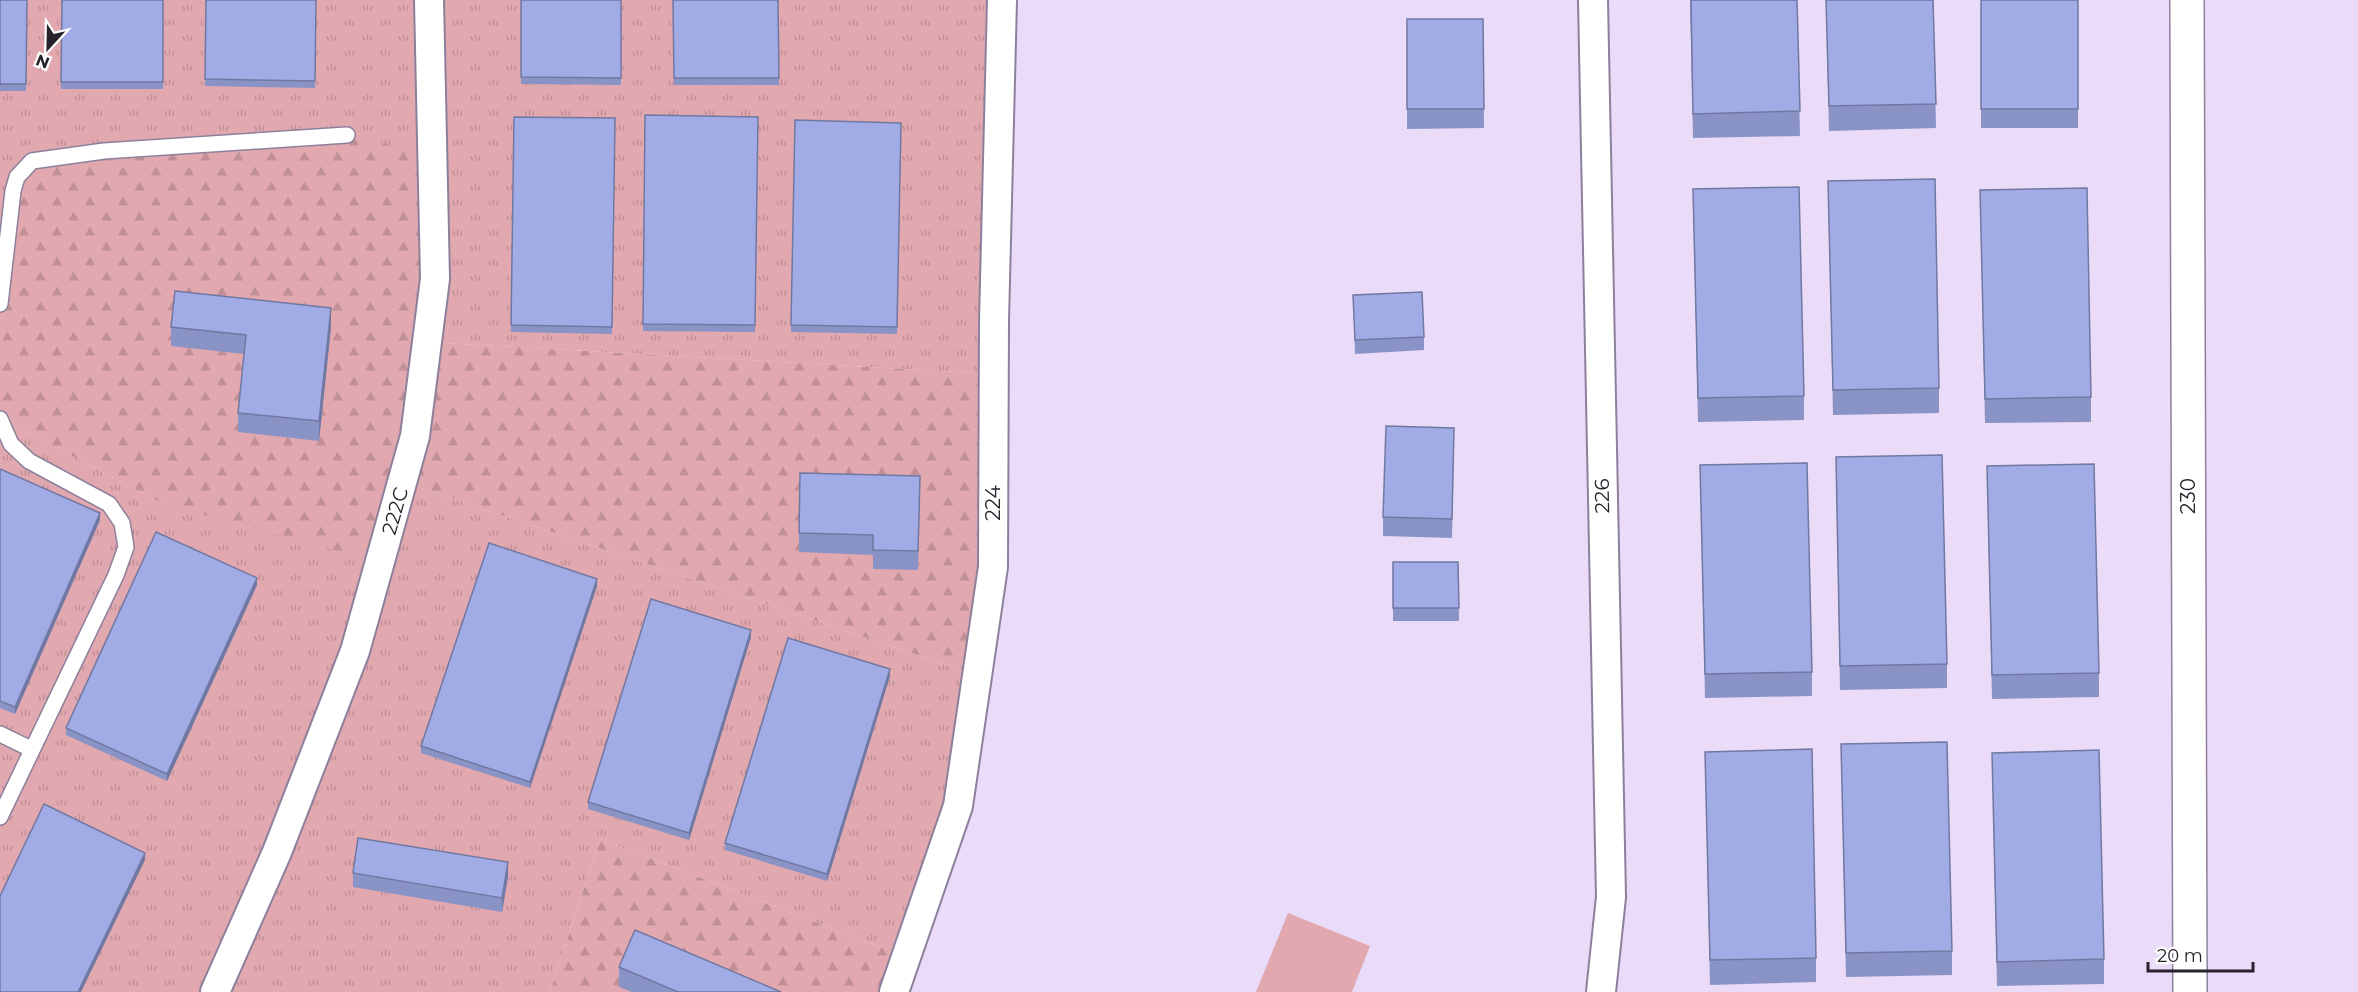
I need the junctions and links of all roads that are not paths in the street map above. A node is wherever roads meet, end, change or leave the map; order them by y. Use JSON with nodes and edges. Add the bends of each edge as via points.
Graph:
{"nodes":[{"id":1,"x":429,"y":0,"type":"edge"},
{"id":2,"x":1002,"y":0,"type":"edge"},
{"id":3,"x":1593,"y":0,"type":"edge"},
{"id":4,"x":2187,"y":0,"type":"edge"},
{"id":5,"x":347,"y":135,"type":"dead end"},
{"id":6,"x":0,"y":299,"type":"edge"},
{"id":7,"x":0,"y":304,"type":"edge"},
{"id":8,"x":0,"y":419,"type":"edge"},
{"id":9,"x":0,"y":734,"type":"edge"},
{"id":10,"x":32,"y":749,"type":"junction"},
{"id":11,"x":0,"y":817,"type":"edge"},
{"id":12,"x":215,"y":992,"type":"edge"},
{"id":13,"x":894,"y":992,"type":"edge"},
{"id":14,"x":1600,"y":992,"type":"edge"},
{"id":15,"x":2190,"y":992,"type":"edge"}],
"edges":[{"from":1,"to":12,"type":"street","name":"222C","via":[[435,279],[415,436],[356,651],[277,852]]},
{"from":2,"to":13,"type":"street","name":"224","via":[[994,309],[993,567],[958,806]]},
{"from":3,"to":14,"type":"street","name":"226","via":[[1611,897]]},
{"from":4,"to":15,"type":"street","name":"230"},
{"from":5,"to":6,"type":"lane","via":[[104,151],[33,161],[17,177],[13,190]]},
{"from":6,"to":7,"type":"lane"},
{"from":8,"to":10,"type":"lane","via":[[11,444],[29,461],[109,504],[122,523],[126,547]]},
{"from":9,"to":10,"type":"lane"},
{"from":10,"to":11,"type":"lane"}]}
